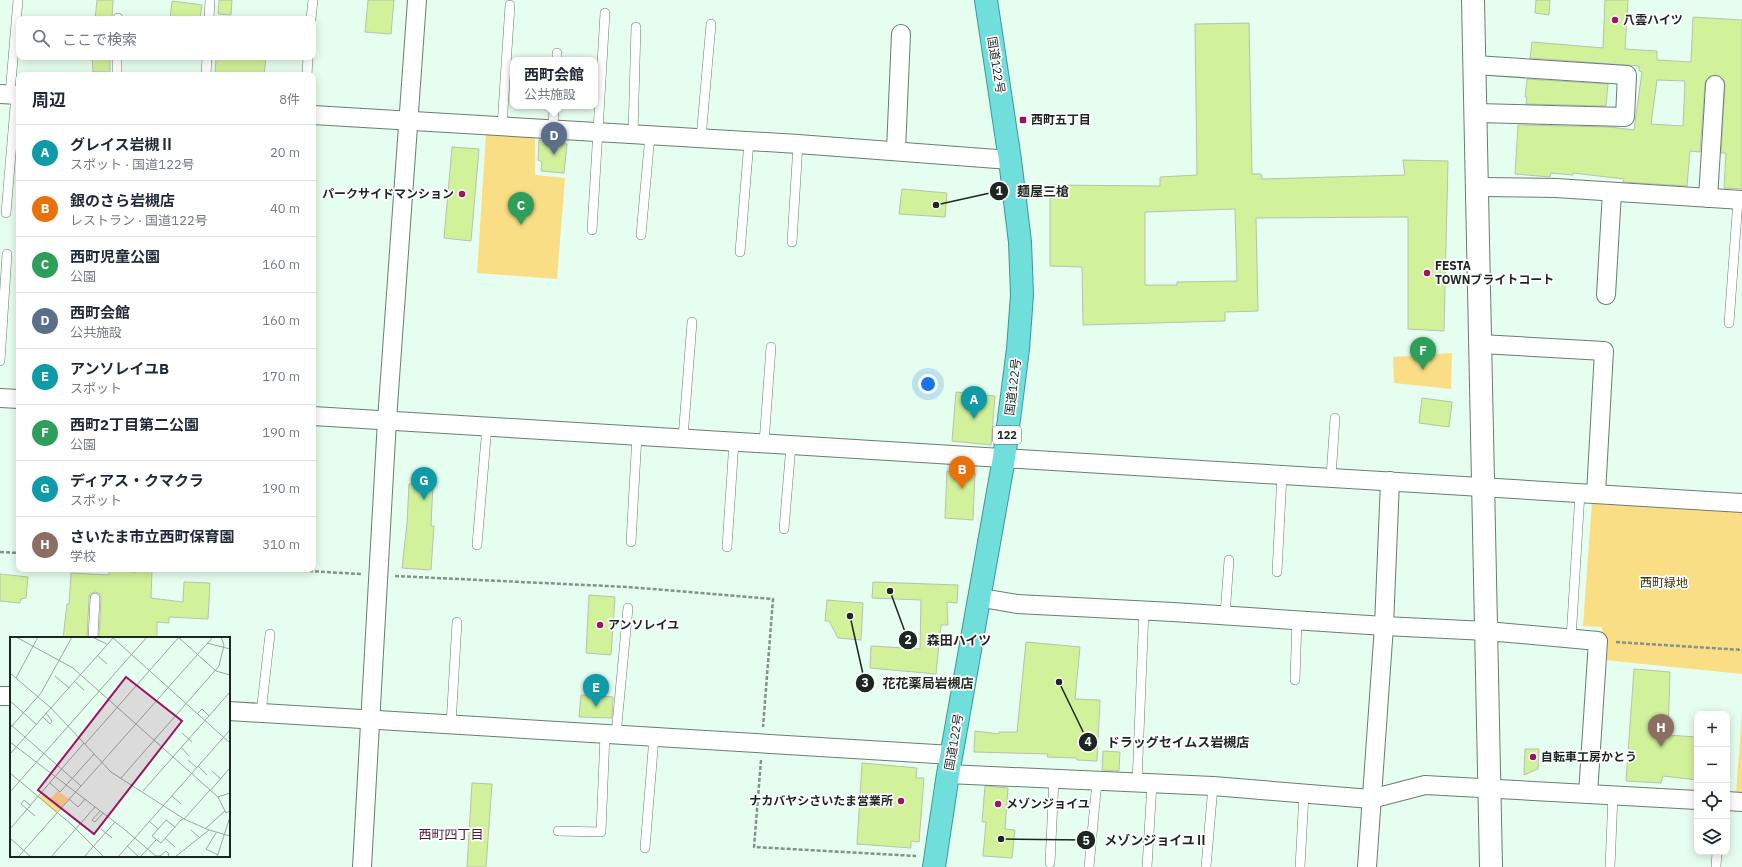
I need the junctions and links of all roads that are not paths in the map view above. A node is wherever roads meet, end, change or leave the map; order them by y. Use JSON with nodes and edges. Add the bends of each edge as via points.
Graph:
{"nodes":[{"id":1,"x":18,"y":0,"type":"edge"},
{"id":2,"x":210,"y":0,"type":"edge"},
{"id":3,"x":313,"y":0,"type":"edge"},
{"id":4,"x":417,"y":0,"type":"edge"},
{"id":5,"x":986,"y":0,"type":"edge"},
{"id":6,"x":1473,"y":0,"type":"edge"},
{"id":7,"x":510,"y":4,"type":"dead end"},
{"id":8,"x":605,"y":13,"type":"dead end"},
{"id":9,"x":17,"y":16,"type":"edge"},
{"id":10,"x":209,"y":16,"type":"edge"},
{"id":11,"x":311,"y":16,"type":"edge"},
{"id":12,"x":712,"y":24,"type":"dead end"},
{"id":13,"x":16,"y":27,"type":"edge"},
{"id":14,"x":636,"y":27,"type":"dead end"},
{"id":15,"x":901,"y":34,"type":"dead end"},
{"id":16,"x":117,"y":60,"type":"edge"},
{"id":17,"x":207,"y":60,"type":"edge"},
{"id":18,"x":308,"y":60,"type":"edge"},
{"id":19,"x":1475,"y":65,"type":"junction"},
{"id":20,"x":117,"y":72,"type":"edge"},
{"id":21,"x":206,"y":72,"type":"edge"},
{"id":22,"x":307,"y":72,"type":"edge"},
{"id":23,"x":1715,"y":85,"type":"dead end"},
{"id":24,"x":11,"y":95,"type":"edge"},
{"id":25,"x":554,"y":109,"type":"edge"},
{"id":26,"x":1476,"y":113,"type":"junction"},
{"id":27,"x":316,"y":115,"type":"edge"},
{"id":28,"x":409,"y":121,"type":"junction"},
{"id":29,"x":502,"y":126,"type":"junction"},
{"id":30,"x":553,"y":129,"type":"junction"},
{"id":31,"x":597,"y":132,"type":"junction"},
{"id":32,"x":641,"y":134,"type":"junction"},
{"id":33,"x":701,"y":138,"type":"junction"},
{"id":34,"x":748,"y":141,"type":"junction"},
{"id":35,"x":798,"y":144,"type":"junction"},
{"id":36,"x":896,"y":150,"type":"junction"},
{"id":37,"x":1010,"y":160,"type":"junction"},
{"id":38,"x":1477,"y":187,"type":"junction"},
{"id":39,"x":1612,"y":192,"type":"junction"},
{"id":40,"x":1708,"y":198,"type":"junction"},
{"id":41,"x":1740,"y":200,"type":"edge"},
{"id":42,"x":6,"y":213,"type":"dead end"},
{"id":43,"x":592,"y":230,"type":"dead end"},
{"id":44,"x":641,"y":234,"type":"dead end"},
{"id":45,"x":792,"y":242,"type":"dead end"},
{"id":46,"x":740,"y":252,"type":"dead end"},
{"id":47,"x":7,"y":254,"type":"dead end"},
{"id":48,"x":1606,"y":295,"type":"dead end"},
{"id":49,"x":692,"y":322,"type":"dead end"},
{"id":50,"x":1729,"y":323,"type":"dead end"},
{"id":51,"x":1481,"y":344,"type":"junction"},
{"id":52,"x":771,"y":347,"type":"dead end"},
{"id":53,"x":0,"y":361,"type":"edge"},
{"id":54,"x":0,"y":398,"type":"edge"},
{"id":55,"x":16,"y":399,"type":"edge"},
{"id":56,"x":316,"y":416,"type":"edge"},
{"id":57,"x":1335,"y":418,"type":"dead end"},
{"id":58,"x":387,"y":420,"type":"junction"},
{"id":59,"x":487,"y":426,"type":"junction"},
{"id":60,"x":637,"y":436,"type":"junction"},
{"id":61,"x":683,"y":438,"type":"junction"},
{"id":62,"x":734,"y":441,"type":"junction"},
{"id":63,"x":764,"y":443,"type":"junction"},
{"id":64,"x":791,"y":445,"type":"junction"},
{"id":65,"x":1004,"y":458,"type":"junction"},
{"id":66,"x":1282,"y":474,"type":"junction"},
{"id":67,"x":1331,"y":478,"type":"junction"},
{"id":68,"x":1390,"y":481,"type":"junction"},
{"id":69,"x":1484,"y":487,"type":"junction"},
{"id":70,"x":1588,"y":493,"type":"junction"},
{"id":71,"x":1742,"y":503,"type":"edge"},
{"id":72,"x":784,"y":529,"type":"dead end"},
{"id":73,"x":631,"y":542,"type":"dead end"},
{"id":74,"x":477,"y":545,"type":"dead end"},
{"id":75,"x":727,"y":547,"type":"dead end"},
{"id":76,"x":1229,"y":560,"type":"dead end"},
{"id":77,"x":1277,"y":572,"type":"dead end"},
{"id":78,"x":980,"y":596,"type":"junction"},
{"id":79,"x":95,"y":598,"type":"dead end"},
{"id":80,"x":628,"y":608,"type":"dead end"},
{"id":81,"x":1144,"y":610,"type":"junction"},
{"id":82,"x":1225,"y":615,"type":"junction"},
{"id":83,"x":1297,"y":620,"type":"junction"},
{"id":84,"x":458,"y":622,"type":"dead end"},
{"id":85,"x":1384,"y":626,"type":"junction"},
{"id":86,"x":1487,"y":631,"type":"junction"},
{"id":87,"x":270,"y":634,"type":"dead end"},
{"id":88,"x":93,"y":637,"type":"edge"},
{"id":89,"x":1571,"y":639,"type":"junction"},
{"id":90,"x":1295,"y":680,"type":"dead end"},
{"id":91,"x":230,"y":711,"type":"edge"},
{"id":92,"x":261,"y":713,"type":"junction"},
{"id":93,"x":371,"y":720,"type":"junction"},
{"id":94,"x":451,"y":725,"type":"junction"},
{"id":95,"x":611,"y":734,"type":"junction"},
{"id":96,"x":654,"y":737,"type":"junction"},
{"id":97,"x":950,"y":765,"type":"junction"},
{"id":98,"x":1054,"y":779,"type":"junction"},
{"id":99,"x":1097,"y":781,"type":"junction"},
{"id":100,"x":1144,"y":783,"type":"junction"},
{"id":101,"x":1213,"y":786,"type":"junction"},
{"id":102,"x":1490,"y":789,"type":"junction"},
{"id":103,"x":1304,"y":794,"type":"junction"},
{"id":104,"x":1588,"y":794,"type":"junction"},
{"id":105,"x":1613,"y":795,"type":"junction"},
{"id":106,"x":1372,"y":799,"type":"junction"},
{"id":107,"x":1694,"y":800,"type":"edge"},
{"id":108,"x":1730,"y":802,"type":"edge"},
{"id":109,"x":1742,"y":802,"type":"edge"},
{"id":110,"x":558,"y":831,"type":"dead end"},
{"id":111,"x":645,"y":848,"type":"dead end"},
{"id":112,"x":1717,"y":855,"type":"edge"},
{"id":113,"x":935,"y":862,"type":"edge"},
{"id":114,"x":1050,"y":863,"type":"dead end"},
{"id":115,"x":362,"y":867,"type":"edge"},
{"id":116,"x":1089,"y":867,"type":"edge"},
{"id":117,"x":1148,"y":867,"type":"edge"},
{"id":118,"x":1206,"y":867,"type":"edge"},
{"id":119,"x":1300,"y":867,"type":"edge"},
{"id":120,"x":1366,"y":867,"type":"edge"},
{"id":121,"x":1491,"y":867,"type":"edge"},
{"id":122,"x":1610,"y":867,"type":"edge"},
{"id":123,"x":1716,"y":867,"type":"edge"}],
"edges":[{"from":1,"to":9,"type":"lane"},
{"from":2,"to":10,"type":"lane"},
{"from":3,"to":11,"type":"lane"},
{"from":4,"to":28,"type":"street"},
{"from":5,"to":37,"type":"highway","name":"国道122号","number":"122"},
{"from":6,"to":19,"type":"street"},
{"from":7,"to":29,"type":"lane"},
{"from":8,"to":31,"type":"lane"},
{"from":12,"to":33,"type":"lane"},
{"from":13,"to":24,"type":"lane"},
{"from":14,"to":32,"type":"lane"},
{"from":15,"to":36,"type":"street"},
{"from":16,"to":20,"type":"lane"},
{"from":17,"to":21,"type":"lane"},
{"from":18,"to":22,"type":"lane"},
{"from":19,"to":26,"type":"street"},
{"from":19,"to":26,"type":"street","via":[[1627,75],[1625,117]]},
{"from":23,"to":40,"type":"street"},
{"from":24,"to":42,"type":"lane"},
{"from":25,"to":30,"type":"lane"},
{"from":26,"to":38,"type":"street"},
{"from":27,"to":28,"type":"street"},
{"from":28,"to":29,"type":"street"},
{"from":28,"to":58,"type":"street"},
{"from":29,"to":30,"type":"street"},
{"from":30,"to":31,"type":"street"},
{"from":31,"to":32,"type":"street"},
{"from":31,"to":43,"type":"lane"},
{"from":32,"to":33,"type":"street"},
{"from":32,"to":44,"type":"lane"},
{"from":33,"to":34,"type":"street"},
{"from":34,"to":35,"type":"street"},
{"from":34,"to":46,"type":"lane"},
{"from":35,"to":36,"type":"street"},
{"from":35,"to":45,"type":"lane"},
{"from":36,"to":37,"type":"street"},
{"from":37,"to":65,"type":"highway","name":"国道122号","number":"122","via":[[1020,242],[1022,295]]},
{"from":38,"to":39,"type":"street"},
{"from":38,"to":51,"type":"street"},
{"from":39,"to":40,"type":"street"},
{"from":39,"to":48,"type":"street"},
{"from":40,"to":41,"type":"street"},
{"from":41,"to":50,"type":"lane"},
{"from":47,"to":53,"type":"lane"},
{"from":49,"to":61,"type":"lane"},
{"from":51,"to":69,"type":"street"},
{"from":51,"to":70,"type":"street","via":[[1604,351]]},
{"from":52,"to":63,"type":"lane"},
{"from":54,"to":55,"type":"street"},
{"from":56,"to":58,"type":"street"},
{"from":57,"to":67,"type":"lane"},
{"from":58,"to":59,"type":"street"},
{"from":58,"to":93,"type":"street"},
{"from":59,"to":60,"type":"street"},
{"from":59,"to":74,"type":"lane"},
{"from":60,"to":61,"type":"street"},
{"from":60,"to":73,"type":"lane"},
{"from":61,"to":62,"type":"street"},
{"from":62,"to":63,"type":"street"},
{"from":62,"to":75,"type":"lane"},
{"from":63,"to":64,"type":"street"},
{"from":64,"to":65,"type":"street"},
{"from":64,"to":72,"type":"lane"},
{"from":65,"to":66,"type":"street"},
{"from":65,"to":78,"type":"highway","name":"国道122号","number":"122"},
{"from":66,"to":67,"type":"street"},
{"from":66,"to":77,"type":"lane"},
{"from":67,"to":68,"type":"street"},
{"from":68,"to":69,"type":"street"},
{"from":68,"to":85,"type":"street"},
{"from":69,"to":70,"type":"street"},
{"from":69,"to":86,"type":"street"},
{"from":70,"to":71,"type":"street"},
{"from":70,"to":89,"type":"lane"},
{"from":76,"to":82,"type":"lane"},
{"from":78,"to":81,"type":"street","via":[[1017,604]]},
{"from":78,"to":97,"type":"highway","name":"国道122号","number":"122"},
{"from":79,"to":88,"type":"lane"},
{"from":80,"to":95,"type":"lane"},
{"from":81,"to":82,"type":"street"},
{"from":81,"to":100,"type":"lane"},
{"from":82,"to":83,"type":"street"},
{"from":83,"to":85,"type":"street"},
{"from":83,"to":90,"type":"lane"},
{"from":84,"to":94,"type":"lane"},
{"from":85,"to":86,"type":"street"},
{"from":85,"to":106,"type":"street"},
{"from":86,"to":89,"type":"street"},
{"from":86,"to":102,"type":"street"},
{"from":87,"to":92,"type":"lane"},
{"from":89,"to":104,"type":"street","via":[[1598,641]]},
{"from":91,"to":92,"type":"street"},
{"from":92,"to":93,"type":"street"},
{"from":93,"to":94,"type":"street"},
{"from":93,"to":115,"type":"street"},
{"from":94,"to":95,"type":"street"},
{"from":95,"to":96,"type":"street"},
{"from":95,"to":110,"type":"lane","via":[[601,832]]},
{"from":96,"to":97,"type":"street","via":[[762,744]]},
{"from":96,"to":111,"type":"lane"},
{"from":97,"to":98,"type":"street"},
{"from":97,"to":113,"type":"highway","name":"国道122号","number":"122"},
{"from":98,"to":99,"type":"street"},
{"from":98,"to":114,"type":"lane"},
{"from":99,"to":100,"type":"street"},
{"from":99,"to":116,"type":"lane"},
{"from":100,"to":101,"type":"street"},
{"from":100,"to":117,"type":"lane"},
{"from":101,"to":103,"type":"street"},
{"from":101,"to":118,"type":"lane"},
{"from":102,"to":104,"type":"street"},
{"from":102,"to":106,"type":"street","via":[[1425,785]]},
{"from":102,"to":121,"type":"street"},
{"from":103,"to":106,"type":"street"},
{"from":103,"to":119,"type":"lane"},
{"from":104,"to":105,"type":"street"},
{"from":105,"to":107,"type":"street"},
{"from":105,"to":122,"type":"lane"},
{"from":106,"to":120,"type":"street"},
{"from":108,"to":109,"type":"street"},
{"from":112,"to":123,"type":"lane"}]}
